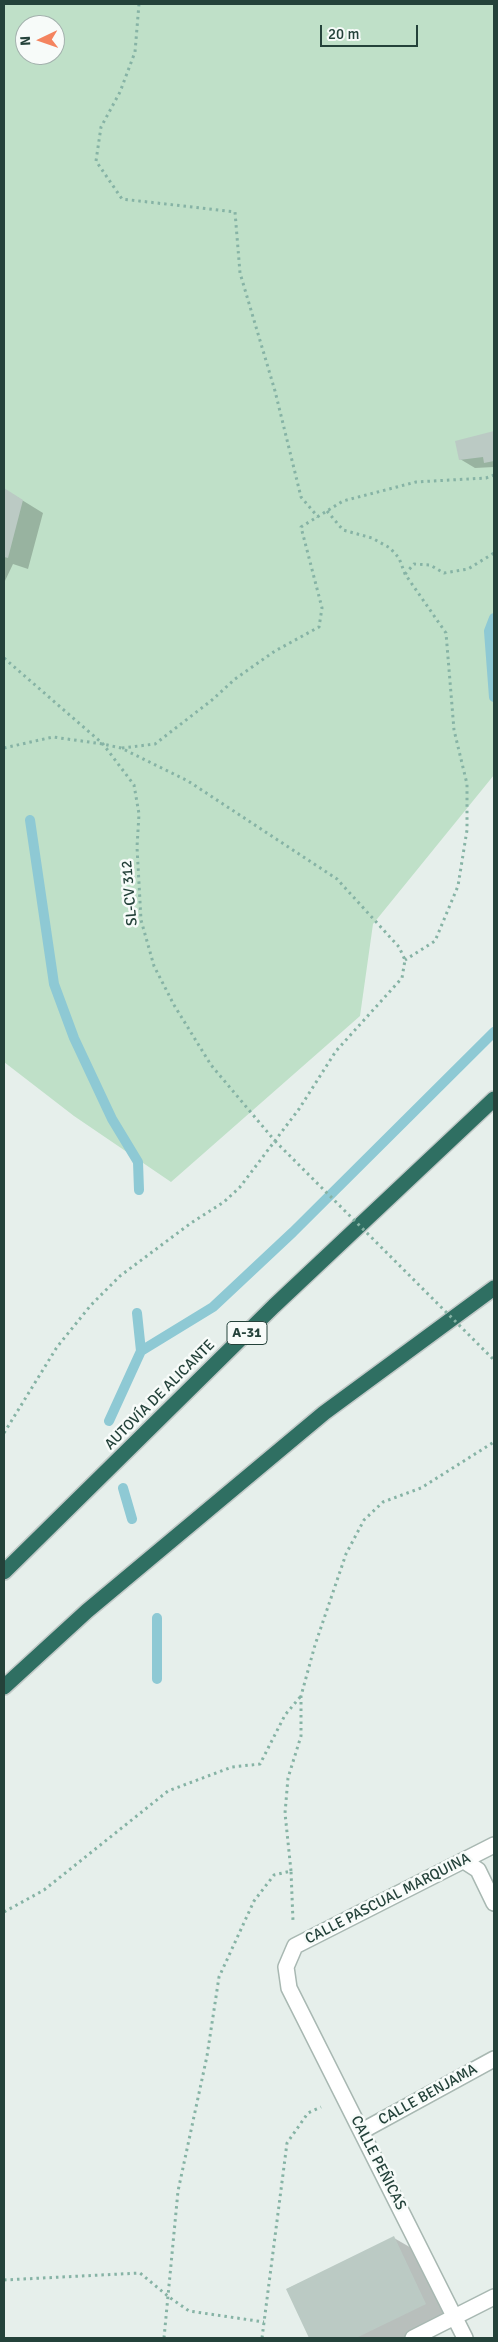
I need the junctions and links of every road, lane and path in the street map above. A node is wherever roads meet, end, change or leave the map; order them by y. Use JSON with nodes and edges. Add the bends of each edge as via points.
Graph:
{"nodes":[{"id":1,"x":139,"y":4,"type":"edge"},
{"id":2,"x":494,"y":475,"type":"edge"},
{"id":3,"x":326,"y":511,"type":"junction"},
{"id":4,"x":318,"y":517,"type":"junction"},
{"id":5,"x":494,"y":553,"type":"edge"},
{"id":6,"x":405,"y":574,"type":"junction"},
{"id":7,"x":4,"y":658,"type":"edge"},
{"id":8,"x":103,"y":744,"type":"junction"},
{"id":9,"x":4,"y":748,"type":"edge"},
{"id":10,"x":121,"y":748,"type":"junction"},
{"id":11,"x":405,"y":960,"type":"junction"},
{"id":12,"x":494,"y":1099,"type":"edge"},
{"id":13,"x":275,"y":1141,"type":"junction"},
{"id":14,"x":494,"y":1288,"type":"edge"},
{"id":15,"x":494,"y":1360,"type":"edge"},
{"id":16,"x":4,"y":1434,"type":"edge"},
{"id":17,"x":494,"y":1442,"type":"edge"},
{"id":18,"x":4,"y":1572,"type":"edge"},
{"id":19,"x":4,"y":1688,"type":"edge"},
{"id":20,"x":301,"y":1696,"type":"junction"},
{"id":21,"x":494,"y":1845,"type":"edge"},
{"id":22,"x":464,"y":1861,"type":"junction"},
{"id":23,"x":291,"y":1871,"type":"junction"},
{"id":24,"x":494,"y":1903,"type":"edge"},
{"id":25,"x":4,"y":1912,"type":"edge"},
{"id":26,"x":295,"y":1946,"type":"junction"},
{"id":27,"x":289,"y":1988,"type":"joint"},
{"id":28,"x":494,"y":2059,"type":"edge"},
{"id":29,"x":344,"y":2097,"type":"junction"},
{"id":30,"x":362,"y":2132,"type":"junction"},
{"id":31,"x":4,"y":2280,"type":"edge"},
{"id":32,"x":169,"y":2297,"type":"junction"},
{"id":33,"x":494,"y":2298,"type":"edge"},
{"id":34,"x":456,"y":2318,"type":"junction"},
{"id":35,"x":264,"y":2322,"type":"junction"},
{"id":36,"x":164,"y":2338,"type":"edge"},
{"id":37,"x":262,"y":2338,"type":"edge"},
{"id":38,"x":413,"y":2338,"type":"edge"},
{"id":39,"x":465,"y":2338,"type":"edge"}],
"edges":[{"from":1,"to":4,"type":"path","via":[[135,52],[120,92],[100,127],[96,160],[122,199],[235,212],[240,273],[275,391],[301,496]]},
{"from":2,"to":3,"type":"path","via":[[416,482],[343,501]]},
{"from":3,"to":4,"type":"path"},
{"from":3,"to":6,"type":"path","via":[[343,530],[372,538],[390,548],[399,558]]},
{"from":4,"to":10,"type":"path","via":[[301,527],[322,608],[319,627],[275,651],[235,679],[155,744]]},
{"from":5,"to":6,"type":"path","via":[[468,569],[444,573],[430,565],[414,564]]},
{"from":6,"to":11,"type":"path","via":[[446,632],[454,730],[467,784],[466,830],[458,886],[435,941]]},
{"from":7,"to":8,"type":"path","name":"SL-CV 312"},
{"from":8,"to":9,"type":"path","via":[[53,737]]},
{"from":8,"to":10,"type":"path"},
{"from":8,"to":13,"type":"path","name":"SL-CV 312","via":[[134,785],[139,814],[137,847],[141,920],[154,966],[211,1065]]},
{"from":10,"to":11,"type":"path","via":[[188,781],[337,878],[399,947]]},
{"from":11,"to":13,"type":"path","via":[[402,978],[336,1051]]},
{"from":12,"to":18,"type":"highway","name":"AUTOVÍA DE ALICANTE","number":"A-31","via":[[274,1306]]},
{"from":13,"to":15,"type":"path","name":"SL-CV 312","bridge":true},
{"from":13,"to":16,"type":"path","via":[[240,1187],[224,1202],[120,1276],[91,1305],[57,1346]]},
{"from":14,"to":19,"type":"highway","via":[[324,1413],[87,1611]]},
{"from":17,"to":20,"type":"path","via":[[421,1488],[383,1502],[364,1520],[346,1554]]},
{"from":20,"to":23,"type":"path","via":[[301,1736],[288,1778],[284,1813]]},
{"from":20,"to":25,"type":"path","via":[[285,1715],[260,1764],[232,1767],[168,1791],[44,1890]]},
{"from":21,"to":22,"type":"street","name":"CALLE PASCUAL MARQUINA"},
{"from":22,"to":24,"type":"street","via":[[478,1870]]},
{"from":22,"to":26,"type":"street","name":"CALLE PASCUAL MARQUINA"},
{"from":23,"to":26,"type":"path"},
{"from":23,"to":32,"type":"path","via":[[274,1875],[254,1901],[219,1977],[207,2056],[178,2191]]},
{"from":26,"to":27,"type":"street","name":"CALLE PASCUAL MARQUINA","via":[[286,1967]]},
{"from":27,"to":29,"type":"street","name":"CALLE PEÑICAS"},
{"from":28,"to":30,"type":"street","name":"CALLE BENJAMA"},
{"from":29,"to":30,"type":"street","name":"CALLE PEÑICAS"},
{"from":29,"to":35,"type":"path","via":[[308,2113],[287,2144]]},
{"from":30,"to":34,"type":"street","name":"CALLE PEÑICAS"},
{"from":31,"to":32,"type":"path","via":[[140,2273]]},
{"from":32,"to":35,"type":"path","via":[[190,2311]]},
{"from":32,"to":36,"type":"path"},
{"from":33,"to":34,"type":"street"},
{"from":34,"to":38,"type":"street"},
{"from":34,"to":39,"type":"street","name":"CALLE PEÑICAS"},
{"from":35,"to":37,"type":"path"}]}
